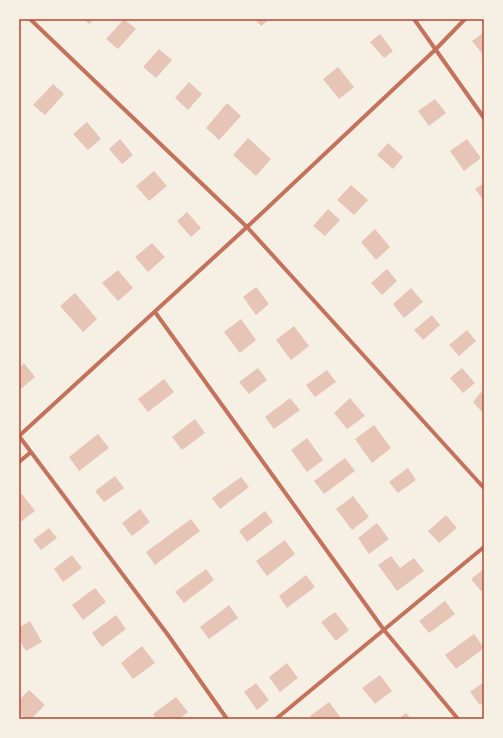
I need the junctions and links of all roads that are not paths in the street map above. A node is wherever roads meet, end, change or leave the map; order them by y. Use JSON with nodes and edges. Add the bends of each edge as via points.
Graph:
{"nodes":[{"id":1,"x":30,"y":19,"type":"edge"},
{"id":2,"x":414,"y":19,"type":"edge"},
{"id":3,"x":465,"y":19,"type":"edge"},
{"id":4,"x":435,"y":50,"type":"junction"},
{"id":5,"x":484,"y":118,"type":"edge"},
{"id":6,"x":247,"y":227,"type":"junction"},
{"id":7,"x":155,"y":312,"type":"junction"},
{"id":8,"x":19,"y":436,"type":"edge"},
{"id":9,"x":31,"y":452,"type":"junction"},
{"id":10,"x":19,"y":462,"type":"edge"},
{"id":11,"x":484,"y":488,"type":"edge"},
{"id":12,"x":484,"y":547,"type":"edge"},
{"id":13,"x":384,"y":630,"type":"junction"},
{"id":14,"x":228,"y":719,"type":"edge"},
{"id":15,"x":276,"y":719,"type":"edge"},
{"id":16,"x":458,"y":719,"type":"edge"}],
"edges":[{"from":1,"to":6,"type":"street"},
{"from":2,"to":4,"type":"street"},
{"from":3,"to":4,"type":"street"},
{"from":4,"to":5,"type":"street"},
{"from":4,"to":6,"type":"street"},
{"from":6,"to":7,"type":"street"},
{"from":6,"to":11,"type":"street"},
{"from":7,"to":8,"type":"street"},
{"from":7,"to":13,"type":"street"},
{"from":8,"to":9,"type":"street"},
{"from":9,"to":10,"type":"street"},
{"from":9,"to":14,"type":"street"},
{"from":12,"to":13,"type":"street"},
{"from":13,"to":15,"type":"street"},
{"from":13,"to":16,"type":"street"}]}
